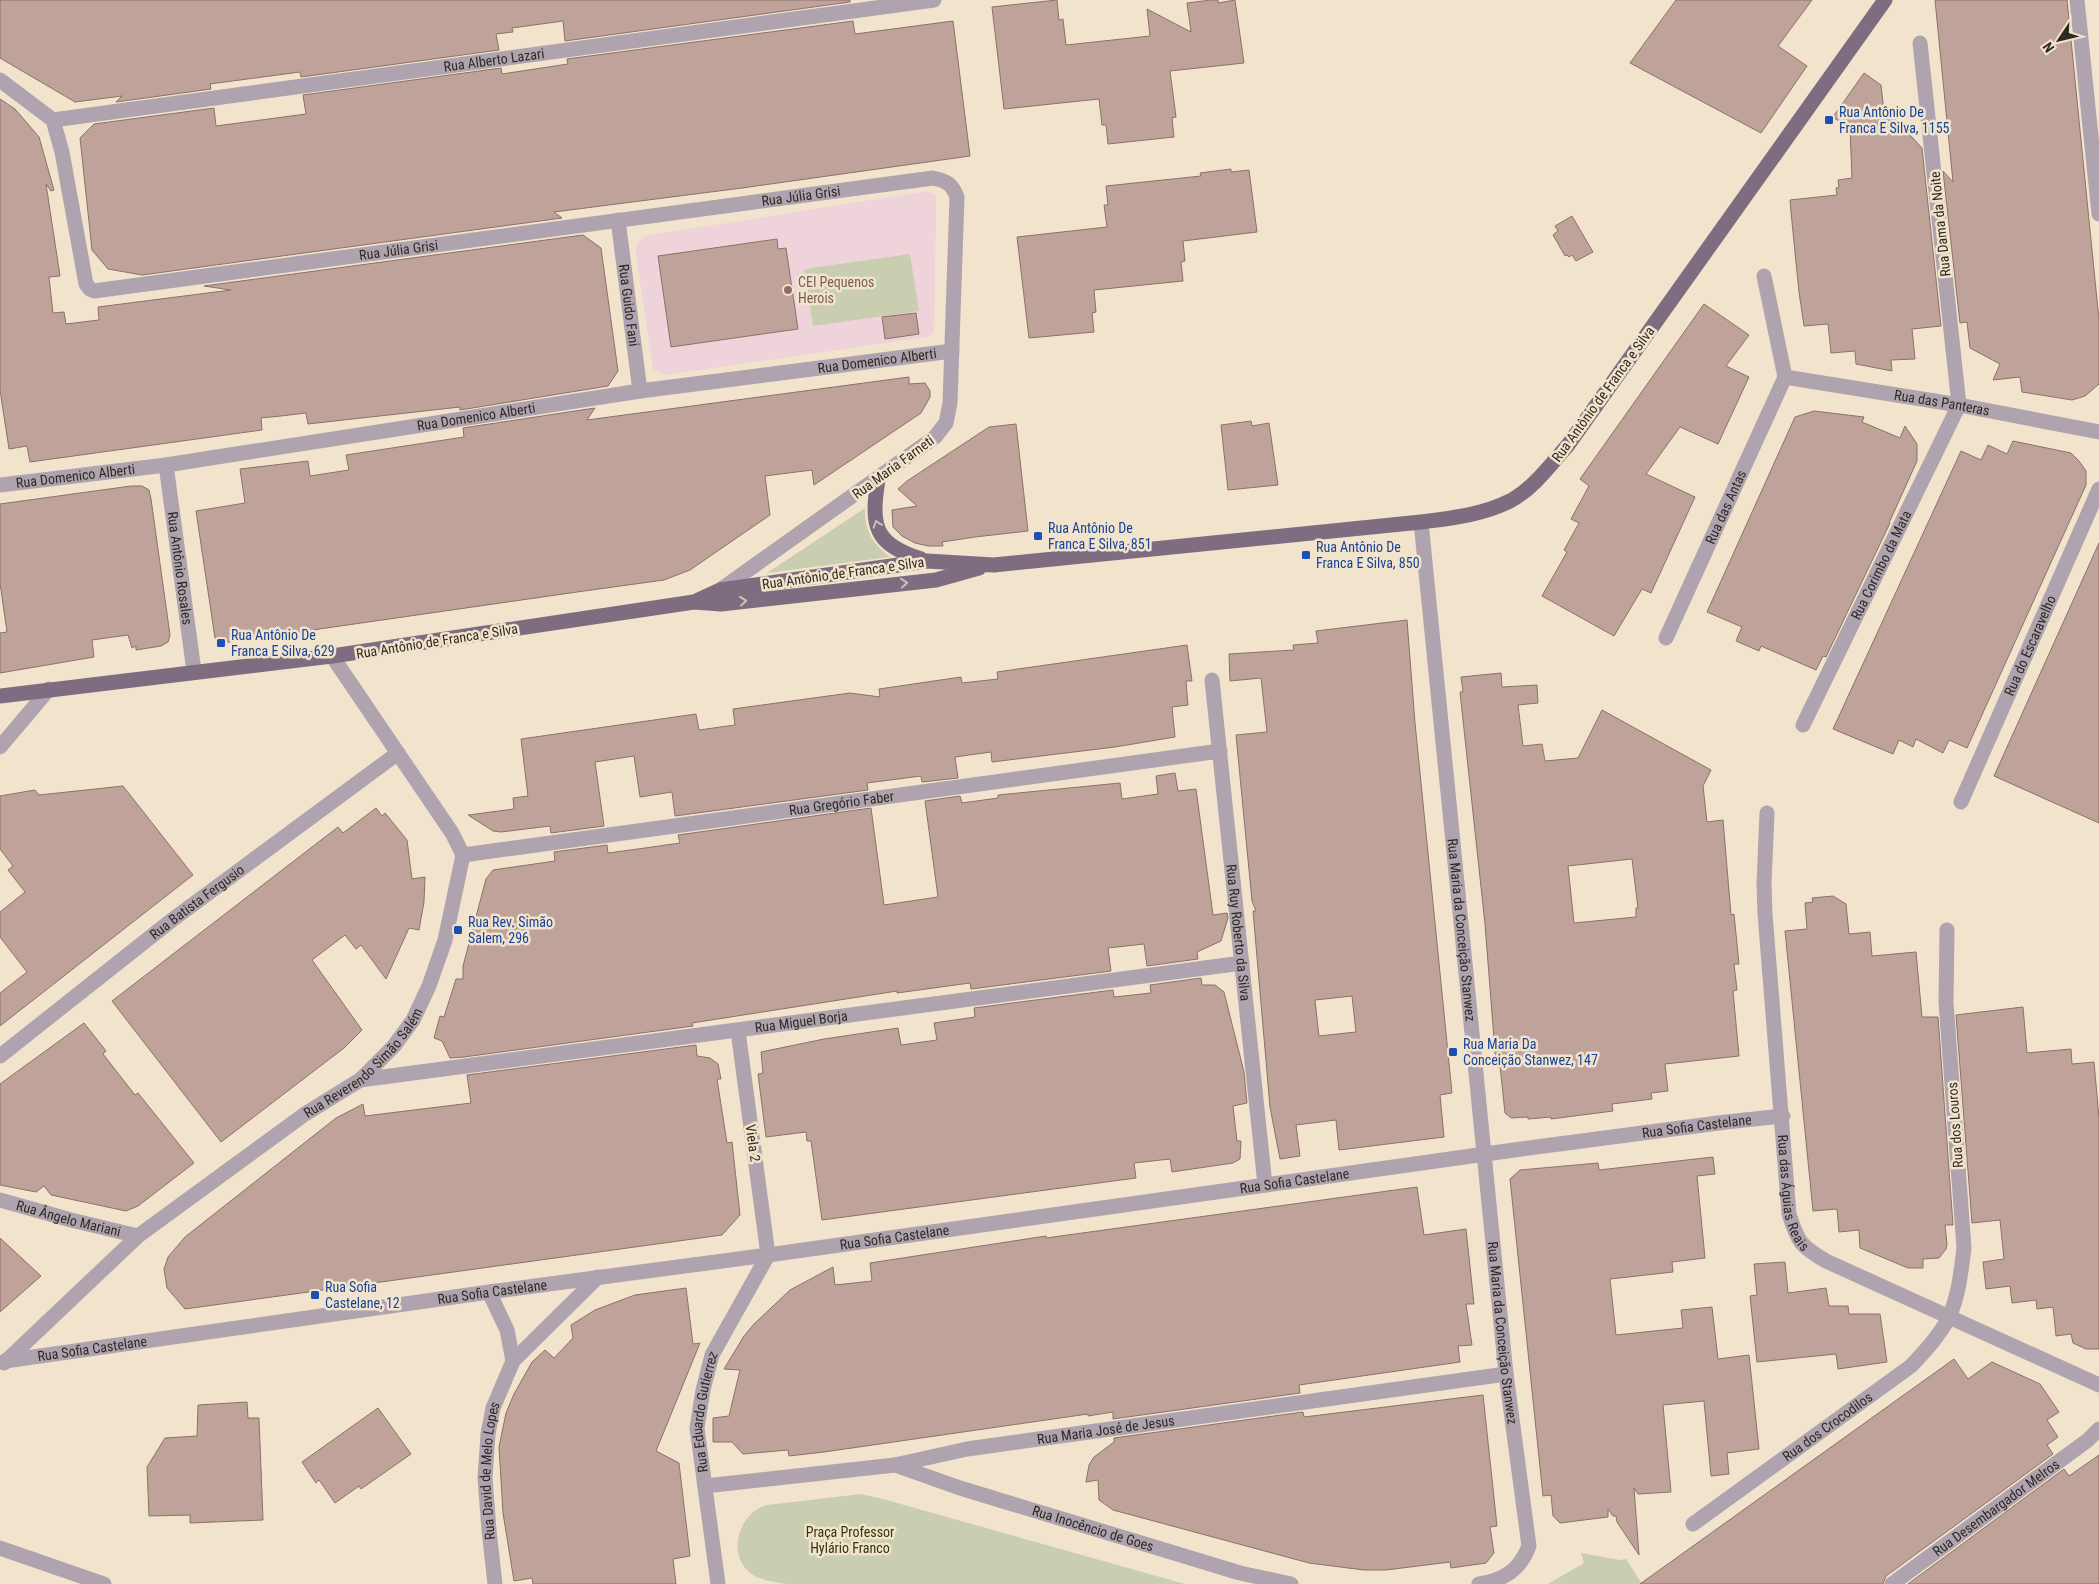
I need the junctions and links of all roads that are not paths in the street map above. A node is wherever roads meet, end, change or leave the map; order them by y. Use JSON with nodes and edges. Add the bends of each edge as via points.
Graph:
{"nodes":[{"id":1,"x":934,"y":0,"type":"edge"},
{"id":2,"x":1884,"y":0,"type":"edge"},
{"id":3,"x":2077,"y":0,"type":"edge"},
{"id":4,"x":1920,"y":43,"type":"dead end"},
{"id":5,"x":0,"y":80,"type":"edge"},
{"id":6,"x":53,"y":120,"type":"junction"},
{"id":7,"x":946,"y":181,"type":"joint"},
{"id":8,"x":2099,"y":214,"type":"edge"},
{"id":9,"x":618,"y":220,"type":"junction"},
{"id":10,"x":1764,"y":276,"type":"dead end"},
{"id":11,"x":952,"y":351,"type":"junction"},
{"id":12,"x":1785,"y":377,"type":"junction"},
{"id":13,"x":640,"y":391,"type":"junction"},
{"id":14,"x":1959,"y":405,"type":"junction"},
{"id":15,"x":2099,"y":432,"type":"edge"},
{"id":16,"x":166,"y":465,"type":"junction"},
{"id":17,"x":878,"y":479,"type":"junction"},
{"id":18,"x":0,"y":485,"type":"edge"},
{"id":19,"x":2099,"y":489,"type":"edge"},
{"id":20,"x":1421,"y":522,"type":"junction"},
{"id":21,"x":927,"y":561,"type":"junction"},
{"id":22,"x":994,"y":565,"type":"junction"},
{"id":23,"x":721,"y":597,"type":"junction"},
{"id":24,"x":1666,"y":638,"type":"dead end"},
{"id":25,"x":332,"y":656,"type":"junction"},
{"id":26,"x":194,"y":672,"type":"junction"},
{"id":27,"x":1212,"y":680,"type":"dead end"},
{"id":28,"x":49,"y":689,"type":"junction"},
{"id":29,"x":0,"y":696,"type":"edge"},
{"id":30,"x":1803,"y":725,"type":"dead end"},
{"id":31,"x":0,"y":746,"type":"edge"},
{"id":32,"x":1220,"y":750,"type":"junction"},
{"id":33,"x":398,"y":754,"type":"junction"},
{"id":34,"x":1961,"y":802,"type":"dead end"},
{"id":35,"x":1767,"y":813,"type":"dead end"},
{"id":36,"x":463,"y":855,"type":"junction"},
{"id":37,"x":1947,"y":930,"type":"dead end"},
{"id":38,"x":1242,"y":963,"type":"junction"},
{"id":39,"x":738,"y":1031,"type":"junction"},
{"id":40,"x":0,"y":1056,"type":"edge"},
{"id":41,"x":360,"y":1080,"type":"junction"},
{"id":42,"x":1783,"y":1116,"type":"junction"},
{"id":43,"x":1485,"y":1154,"type":"junction"},
{"id":44,"x":1265,"y":1186,"type":"junction"},
{"id":45,"x":0,"y":1200,"type":"edge"},
{"id":46,"x":138,"y":1236,"type":"junction"},
{"id":47,"x":768,"y":1255,"type":"junction"},
{"id":48,"x":598,"y":1277,"type":"junction"},
{"id":49,"x":489,"y":1292,"type":"junction"},
{"id":50,"x":1949,"y":1317,"type":"junction"},
{"id":51,"x":513,"y":1361,"type":"junction"},
{"id":52,"x":3,"y":1365,"type":"edge"},
{"id":53,"x":1506,"y":1374,"type":"junction"},
{"id":54,"x":2099,"y":1385,"type":"edge"},
{"id":55,"x":2099,"y":1429,"type":"edge"},
{"id":56,"x":895,"y":1465,"type":"junction"},
{"id":57,"x":705,"y":1486,"type":"junction"},
{"id":58,"x":1693,"y":1524,"type":"dead end"},
{"id":59,"x":0,"y":1548,"type":"edge"},
{"id":60,"x":104,"y":1584,"type":"edge"},
{"id":61,"x":495,"y":1584,"type":"edge"},
{"id":62,"x":718,"y":1584,"type":"edge"},
{"id":63,"x":1291,"y":1584,"type":"edge"},
{"id":64,"x":1480,"y":1584,"type":"edge"},
{"id":65,"x":1892,"y":1584,"type":"edge"}],
"edges":[{"from":1,"to":6,"type":"street","name":"Rua Alberto Lazari"},
{"from":2,"to":20,"type":"main road","name":"Rua Antônio de Franca e Silva","via":[[1568,445],[1538,479],[1511,500],[1468,516]]},
{"from":3,"to":8,"type":"street"},
{"from":4,"to":14,"type":"street","name":"Rua Dama da Noite"},
{"from":5,"to":6,"type":"street"},
{"from":6,"to":9,"type":"street","name":"Rua Júlia Grisi","via":[[62,152],[86,284],[94,291]]},
{"from":7,"to":9,"type":"street","name":"Rua Júlia Grisi","via":[[933,178]]},
{"from":7,"to":11,"type":"street","name":"Rua Maria Farneti","via":[[957,197]]},
{"from":9,"to":13,"type":"street","name":"Rua Guido Fani"},
{"from":10,"to":12,"type":"street"},
{"from":11,"to":13,"type":"street","name":"Rua Domenico Alberti"},
{"from":11,"to":17,"type":"street","name":"Rua Maria Farneti","via":[[946,423],[935,437]]},
{"from":12,"to":14,"type":"street","name":"Rua das Panteras"},
{"from":12,"to":24,"type":"street","name":"Rua das Antas"},
{"from":13,"to":16,"type":"street","name":"Rua Domenico Alberti"},
{"from":14,"to":15,"type":"street","name":"Rua das Panteras"},
{"from":14,"to":30,"type":"street","name":"Rua Corimbo da Mata"},
{"from":16,"to":18,"type":"street","name":"Rua Domenico Alberti"},
{"from":16,"to":26,"type":"street","name":"Rua Antônio Rosales"},
{"from":21,"to":17,"type":"main road","one_way":true,"via":[[900,553],[875,525],[874,501]]},
{"from":17,"to":23,"type":"street","name":"Rua Maria Farneti"},
{"from":19,"to":34,"type":"street","name":"Rua do Escaravelho"},
{"from":20,"to":22,"type":"main road","name":"Rua Antônio de Franca e Silva"},
{"from":20,"to":43,"type":"street","name":"Rua Maria da Conceição Stanwez"},
{"from":21,"to":22,"type":"main road","name":"Rua Antônio de Franca e Silva"},
{"from":21,"to":23,"type":"main road","name":"Rua Antônio de Franca e Silva"},
{"from":23,"to":22,"type":"main road","name":"Rua Antônio de Franca e Silva","one_way":true,"via":[[936,580]]},
{"from":23,"to":25,"type":"main road","name":"Rua Antônio de Franca e Silva"},
{"from":25,"to":26,"type":"main road","name":"Rua Antônio de Franca e Silva"},
{"from":25,"to":33,"type":"street"},
{"from":26,"to":28,"type":"main road","name":"Rua Antônio de Franca e Silva"},
{"from":27,"to":32,"type":"street","name":"Rua Ruy Roberto da Silva"},
{"from":28,"to":29,"type":"main road","name":"Rua Antônio de Franca e Silva"},
{"from":28,"to":31,"type":"street"},
{"from":32,"to":36,"type":"street","name":"Rua Gregório Faber"},
{"from":32,"to":38,"type":"street","name":"Rua Ruy Roberto da Silva"},
{"from":33,"to":36,"type":"street","via":[[452,833]]},
{"from":33,"to":40,"type":"street","name":"Rua Batista Fergusio","via":[[172,920]]},
{"from":35,"to":42,"type":"street","name":"Rua das Águias Reais","via":[[1764,883]]},
{"from":36,"to":41,"type":"street","name":"Rua Reverendo Simão Salém","via":[[445,940],[430,986],[413,1020],[394,1046]]},
{"from":37,"to":50,"type":"street","name":"Rua dos Louros","via":[[1946,1002],[1964,1248],[1960,1284]]},
{"from":38,"to":39,"type":"street","name":"Rua Miguel Borja"},
{"from":38,"to":44,"type":"street","name":"Rua Ruy Roberto da Silva"},
{"from":39,"to":41,"type":"street","name":"Rua Miguel Borja"},
{"from":39,"to":47,"type":"street","name":"Viela 2"},
{"from":41,"to":46,"type":"street","name":"Rua Reverendo Simão Salém","via":[[305,1114]]},
{"from":42,"to":43,"type":"street","name":"Rua Sofia Castelane"},
{"from":42,"to":50,"type":"street","name":"Rua das Águias Reais","via":[[1789,1214],[1796,1237],[1806,1250]]},
{"from":43,"to":44,"type":"street","name":"Rua Sofia Castelane"},
{"from":43,"to":53,"type":"street","name":"Rua Maria da Conceição Stanwez"},
{"from":44,"to":47,"type":"street","name":"Rua Sofia Castelane"},
{"from":45,"to":46,"type":"street","name":"Rua Ângelo Mariani"},
{"from":46,"to":52,"type":"street","name":"Rua Reverendo Simão Salém"},
{"from":47,"to":48,"type":"street","name":"Rua Sofia Castelane"},
{"from":47,"to":57,"type":"street","name":"Rua Eduardo Gutierrez","via":[[712,1355],[697,1428]]},
{"from":48,"to":49,"type":"street","name":"Rua Sofia Castelane"},
{"from":48,"to":51,"type":"street","name":"Rua David de Melo Lopes"},
{"from":49,"to":51,"type":"street","via":[[507,1330]]},
{"from":49,"to":52,"type":"street","name":"Rua Sofia Castelane"},
{"from":50,"to":54,"type":"street","name":"Rua das Águias Reais"},
{"from":50,"to":58,"type":"street","name":"Rua dos Crocodilos","via":[[1911,1366]]},
{"from":51,"to":61,"type":"street","name":"Rua David de Melo Lopes","via":[[494,1408],[488,1434],[485,1478]]},
{"from":53,"to":56,"type":"street","name":"Rua Maria José de Jesus","via":[[967,1449]]},
{"from":53,"to":64,"type":"street","name":"Rua Maria da Conceição Stanwez","via":[[1529,1546],[1524,1560],[1512,1571],[1495,1581]]},
{"from":55,"to":65,"type":"street","name":"Rua Desembargador Melros"},
{"from":56,"to":57,"type":"street","name":"Rua Maria José de Jesus"},
{"from":56,"to":63,"type":"street","name":"Rua Inocêncio de Goes","via":[[960,1488],[1231,1570]]},
{"from":57,"to":62,"type":"street","name":"Rua Eduardo Gutierrez"},
{"from":59,"to":60,"type":"street"}]}
